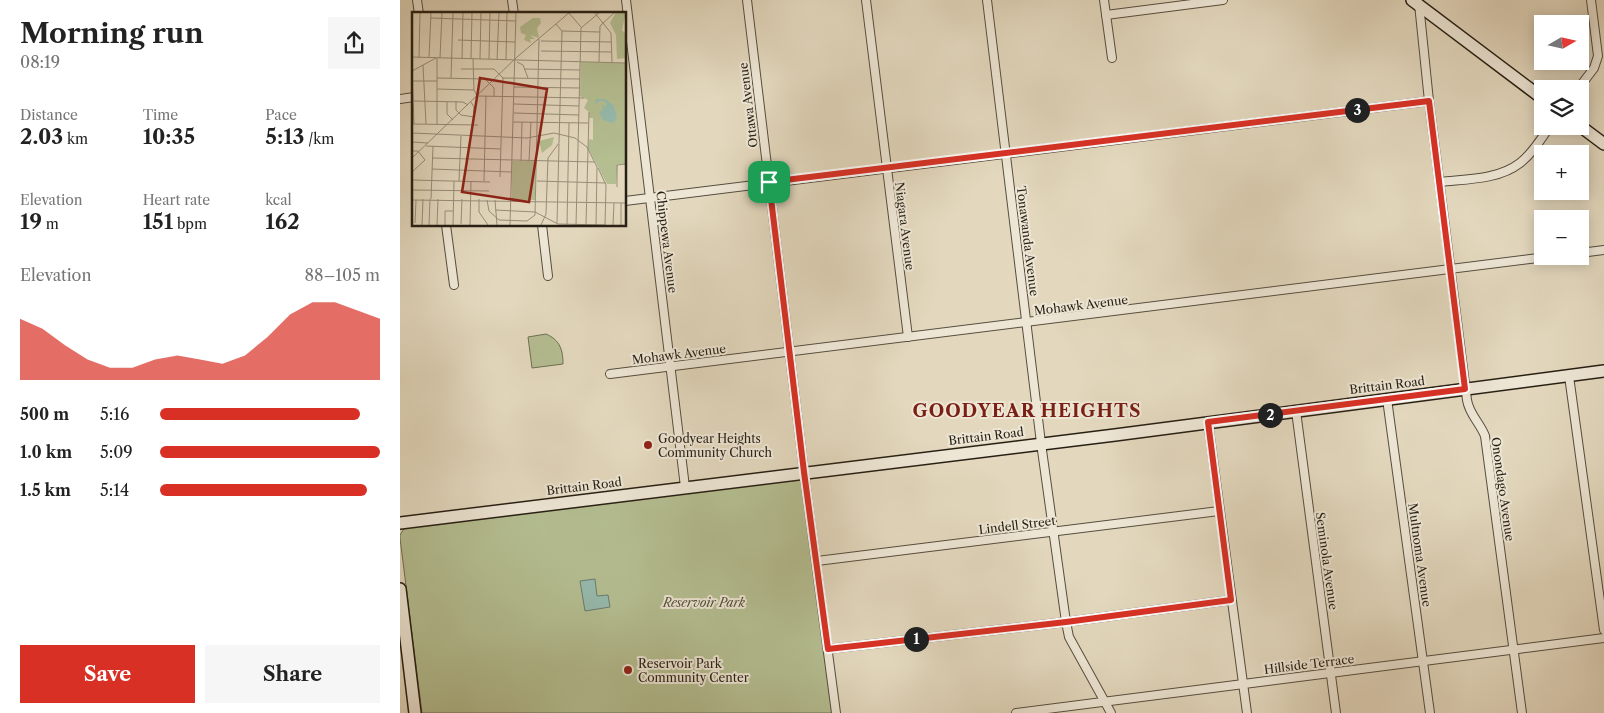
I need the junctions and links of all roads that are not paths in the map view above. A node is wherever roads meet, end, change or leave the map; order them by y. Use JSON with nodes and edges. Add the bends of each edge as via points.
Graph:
{"nodes":[{"id":1,"x":626,"y":0,"type":"edge"},
{"id":2,"x":747,"y":0,"type":"edge"},
{"id":3,"x":866,"y":0,"type":"edge"},
{"id":4,"x":987,"y":0,"type":"edge"},
{"id":5,"x":1104,"y":0,"type":"edge"},
{"id":6,"x":1223,"y":0,"type":"edge"},
{"id":7,"x":1591,"y":0,"type":"edge"},
{"id":8,"x":1194,"y":2,"type":"edge"},
{"id":9,"x":1417,"y":2,"type":"edge"},
{"id":10,"x":1106,"y":14,"type":"junction"},
{"id":11,"x":1112,"y":58,"type":"dead end"},
{"id":12,"x":1585,"y":80,"type":"edge"},
{"id":13,"x":1534,"y":92,"type":"edge"},
{"id":14,"x":1429,"y":101,"type":"junction"},
{"id":15,"x":1589,"y":133,"type":"edge"},
{"id":16,"x":1543,"y":135,"type":"edge"},
{"id":17,"x":1604,"y":144,"type":"edge"},
{"id":18,"x":1005,"y":153,"type":"junction"},
{"id":19,"x":887,"y":168,"type":"junction"},
{"id":20,"x":769,"y":182,"type":"junction"},
{"id":21,"x":1440,"y":182,"type":"junction"},
{"id":22,"x":650,"y":197,"type":"junction"},
{"id":23,"x":626,"y":201,"type":"edge"},
{"id":24,"x":446,"y":226,"type":"edge"},
{"id":25,"x":542,"y":226,"type":"edge"},
{"id":26,"x":1604,"y":250,"type":"edge"},
{"id":27,"x":1589,"y":252,"type":"edge"},
{"id":28,"x":1534,"y":259,"type":"edge"},
{"id":29,"x":1450,"y":270,"type":"junction"},
{"id":30,"x":548,"y":276,"type":"dead end"},
{"id":31,"x":454,"y":285,"type":"dead end"},
{"id":32,"x":1027,"y":323,"type":"junction"},
{"id":33,"x":908,"y":336,"type":"junction"},
{"id":34,"x":790,"y":352,"type":"junction"},
{"id":35,"x":671,"y":366,"type":"junction"},
{"id":36,"x":1604,"y":371,"type":"edge"},
{"id":37,"x":610,"y":374,"type":"dead end"},
{"id":38,"x":1569,"y":376,"type":"junction"},
{"id":39,"x":1465,"y":389,"type":"junction"},
{"id":40,"x":1387,"y":399,"type":"junction"},
{"id":41,"x":1296,"y":411,"type":"junction"},
{"id":42,"x":1208,"y":422,"type":"junction"},
{"id":43,"x":1041,"y":443,"type":"junction"},
{"id":44,"x":804,"y":472,"type":"junction"},
{"id":45,"x":685,"y":487,"type":"junction"},
{"id":46,"x":1220,"y":511,"type":"junction"},
{"id":47,"x":400,"y":522,"type":"edge"},
{"id":48,"x":1053,"y":532,"type":"junction"},
{"id":49,"x":817,"y":561,"type":"junction"},
{"id":50,"x":400,"y":589,"type":"edge"},
{"id":51,"x":1231,"y":600,"type":"junction"},
{"id":52,"x":1066,"y":622,"type":"junction"},
{"id":53,"x":1604,"y":630,"type":"edge"},
{"id":54,"x":1604,"y":638,"type":"edge"},
{"id":55,"x":828,"y":649,"type":"junction"},
{"id":56,"x":1514,"y":650,"type":"junction"},
{"id":57,"x":1423,"y":661,"type":"junction"},
{"id":58,"x":1331,"y":673,"type":"junction"},
{"id":59,"x":1243,"y":684,"type":"junction"},
{"id":60,"x":1106,"y":702,"type":"junction"},
{"id":61,"x":416,"y":713,"type":"edge"},
{"id":62,"x":836,"y":713,"type":"edge"},
{"id":63,"x":1016,"y":713,"type":"edge"},
{"id":64,"x":1111,"y":713,"type":"edge"},
{"id":65,"x":1247,"y":713,"type":"edge"},
{"id":66,"x":1336,"y":713,"type":"edge"},
{"id":67,"x":1430,"y":713,"type":"edge"},
{"id":68,"x":1522,"y":713,"type":"edge"}],
"edges":[{"from":1,"to":22,"type":"street","name":"Chippewa Avenue"},
{"from":2,"to":20,"type":"street","name":"Ottawa Avenue"},
{"from":3,"to":19,"type":"street","name":"Niagara Avenue"},
{"from":4,"to":18,"type":"street","name":"Tonawanda Avenue"},
{"from":5,"to":10,"type":"street"},
{"from":6,"to":8,"type":"street"},
{"from":7,"to":12,"type":"street","via":[[1598,56]]},
{"from":8,"to":10,"type":"street"},
{"from":9,"to":13,"type":"main road"},
{"from":9,"to":14,"type":"street","name":"Onondago Avenue"},
{"from":10,"to":11,"type":"street"},
{"from":14,"to":18,"type":"street"},
{"from":14,"to":21,"type":"street","name":"Onondago Avenue"},
{"from":15,"to":17,"type":"main road"},
{"from":16,"to":21,"type":"street","via":[[1522,162],[1505,172]]},
{"from":18,"to":19,"type":"street"},
{"from":18,"to":32,"type":"street","name":"Tonawanda Avenue"},
{"from":19,"to":20,"type":"street"},
{"from":19,"to":33,"type":"street","name":"Niagara Avenue"},
{"from":20,"to":22,"type":"street"},
{"from":20,"to":34,"type":"street","name":"Ottawa Avenue"},
{"from":21,"to":29,"type":"street","name":"Onondago Avenue"},
{"from":22,"to":23,"type":"street"},
{"from":22,"to":35,"type":"street","name":"Chippewa Avenue"},
{"from":24,"to":31,"type":"street"},
{"from":25,"to":30,"type":"street"},
{"from":26,"to":27,"type":"street"},
{"from":28,"to":29,"type":"street","name":"Mohawk Avenue"},
{"from":29,"to":32,"type":"street","name":"Mohawk Avenue"},
{"from":29,"to":39,"type":"street","name":"Onondago Avenue"},
{"from":32,"to":33,"type":"street","name":"Mohawk Avenue"},
{"from":32,"to":43,"type":"street","name":"Tonawanda Avenue"},
{"from":33,"to":34,"type":"street","name":"Mohawk Avenue"},
{"from":34,"to":35,"type":"street","name":"Mohawk Avenue"},
{"from":34,"to":44,"type":"street","name":"Ottawa Avenue"},
{"from":35,"to":37,"type":"street","name":"Mohawk Avenue"},
{"from":35,"to":45,"type":"street","name":"Chippewa Avenue"},
{"from":36,"to":38,"type":"main road","name":"Brittain Road"},
{"from":38,"to":39,"type":"main road","name":"Brittain Road"},
{"from":38,"to":53,"type":"street"},
{"from":39,"to":40,"type":"main road","name":"Brittain Road"},
{"from":39,"to":56,"type":"street","name":"Onondago Avenue","via":[[1470,412],[1485,436]]},
{"from":40,"to":41,"type":"main road","name":"Brittain Road"},
{"from":40,"to":57,"type":"street","name":"Multnoma Avenue"},
{"from":41,"to":42,"type":"main road","name":"Brittain Road"},
{"from":41,"to":58,"type":"street","name":"Seminola Avenue"},
{"from":42,"to":43,"type":"main road","name":"Brittain Road"},
{"from":42,"to":46,"type":"street"},
{"from":43,"to":44,"type":"main road","name":"Brittain Road"},
{"from":43,"to":48,"type":"street","name":"Tonawanda Avenue"},
{"from":44,"to":45,"type":"main road","name":"Brittain Road"},
{"from":44,"to":49,"type":"street","name":"Ottawa Avenue"},
{"from":45,"to":47,"type":"main road","name":"Brittain Road"},
{"from":46,"to":48,"type":"street","name":"Lindell Street"},
{"from":46,"to":51,"type":"street"},
{"from":48,"to":49,"type":"street","name":"Lindell Street"},
{"from":48,"to":52,"type":"street","name":"Tonawanda Avenue"},
{"from":49,"to":55,"type":"street","name":"Ottawa Avenue"},
{"from":50,"to":61,"type":"main road"},
{"from":51,"to":52,"type":"street"},
{"from":51,"to":59,"type":"street"},
{"from":52,"to":55,"type":"street"},
{"from":52,"to":60,"type":"street","name":"Tonawanda Avenue","via":[[1069,637]]},
{"from":54,"to":56,"type":"street","name":"Hillside Terrace"},
{"from":55,"to":62,"type":"street","name":"Ottawa Avenue"},
{"from":56,"to":57,"type":"street","name":"Hillside Terrace"},
{"from":56,"to":68,"type":"street","name":"Onondago Avenue"},
{"from":57,"to":58,"type":"street","name":"Hillside Terrace"},
{"from":57,"to":67,"type":"street","name":"Multnoma Avenue"},
{"from":58,"to":59,"type":"street","name":"Hillside Terrace"},
{"from":58,"to":66,"type":"street","name":"Seminola Avenue"},
{"from":59,"to":60,"type":"street","name":"Hillside Terrace"},
{"from":59,"to":65,"type":"street"},
{"from":60,"to":63,"type":"street","name":"Hillside Terrace"},
{"from":60,"to":64,"type":"street","name":"Tonawanda Avenue"}]}
